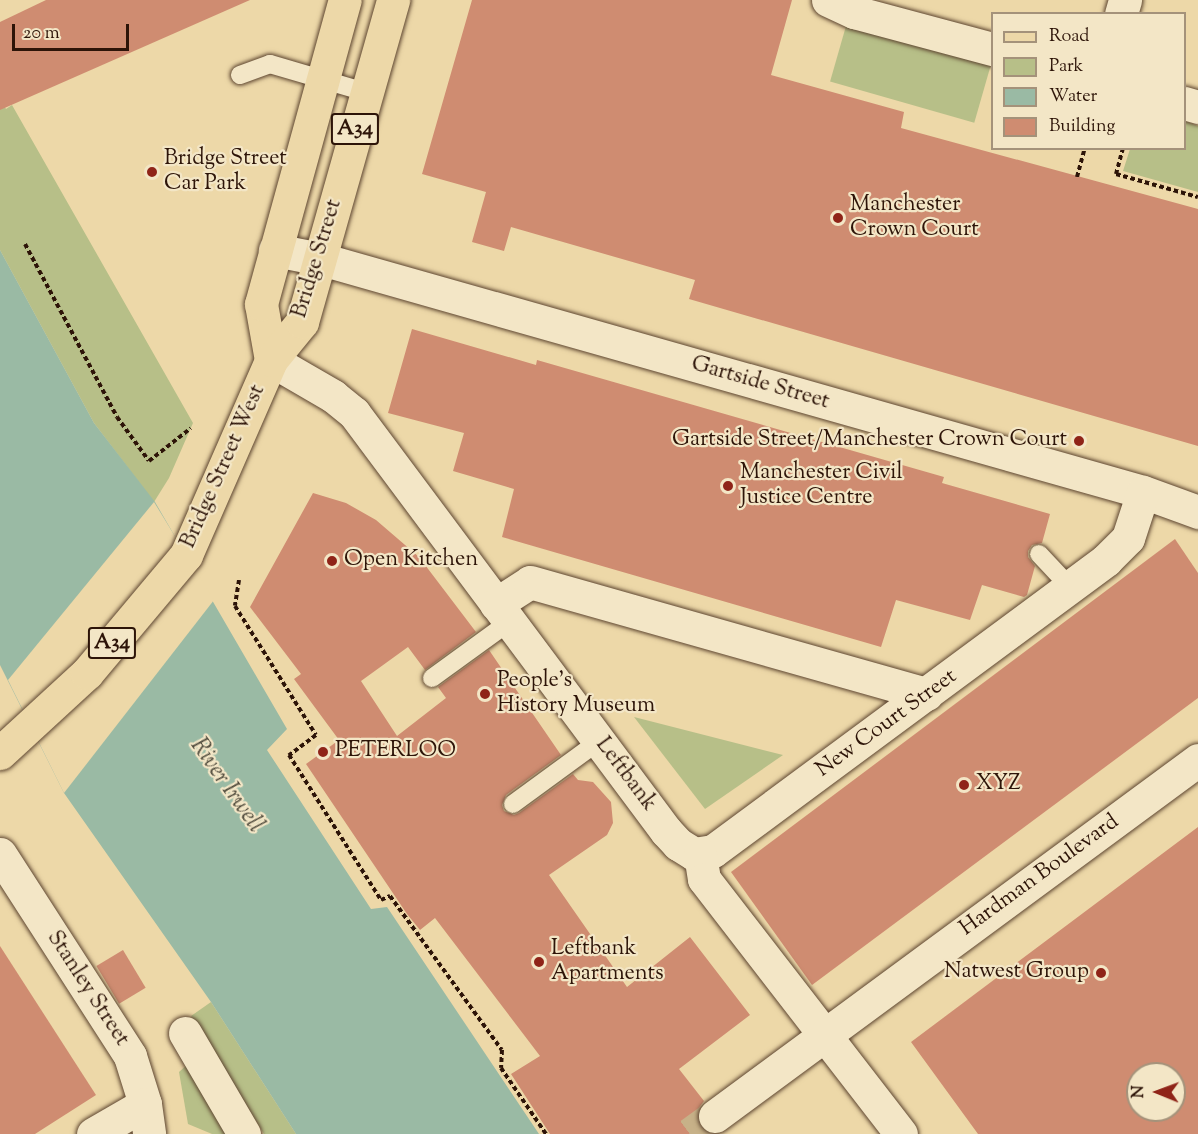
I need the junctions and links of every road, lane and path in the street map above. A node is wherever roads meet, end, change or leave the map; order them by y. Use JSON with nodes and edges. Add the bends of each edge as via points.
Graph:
{"nodes":[{"id":1,"x":345,"y":0,"type":"edge"},
{"id":2,"x":393,"y":0,"type":"edge"},
{"id":3,"x":828,"y":0,"type":"edge"},
{"id":4,"x":991,"y":48,"type":"edge"},
{"id":5,"x":240,"y":75,"type":"dead end"},
{"id":6,"x":321,"y":80,"type":"junction"},
{"id":7,"x":365,"y":92,"type":"junction"},
{"id":8,"x":1084,"y":150,"type":"edge"},
{"id":9,"x":1123,"y":150,"type":"edge"},
{"id":10,"x":1077,"y":177,"type":"dead end"},
{"id":11,"x":1198,"y":197,"type":"edge"},
{"id":12,"x":25,"y":244,"type":"dead end"},
{"id":13,"x":275,"y":250,"type":"junction"},
{"id":14,"x":321,"y":259,"type":"junction"},
{"id":15,"x":271,"y":360,"type":"junction"},
{"id":16,"x":190,"y":428,"type":"dead end"},
{"id":17,"x":1143,"y":492,"type":"junction"},
{"id":18,"x":1198,"y":512,"type":"edge"},
{"id":19,"x":1039,"y":554,"type":"dead end"},
{"id":20,"x":239,"y":580,"type":"dead end"},
{"id":21,"x":1070,"y":587,"type":"junction"},
{"id":22,"x":503,"y":613,"type":"junction"},
{"id":23,"x":432,"y":678,"type":"dead end"},
{"id":24,"x":927,"y":694,"type":"junction"},
{"id":25,"x":599,"y":741,"type":"junction"},
{"id":26,"x":0,"y":753,"type":"edge"},
{"id":27,"x":1198,"y":760,"type":"edge"},
{"id":28,"x":513,"y":804,"type":"dead end"},
{"id":29,"x":0,"y":854,"type":"edge"},
{"id":30,"x":700,"y":854,"type":"junction"},
{"id":31,"x":185,"y":1033,"type":"dead end"},
{"id":32,"x":825,"y":1035,"type":"junction"},
{"id":33,"x":715,"y":1116,"type":"tunnel mouth"},
{"id":34,"x":147,"y":1119,"type":"edge"},
{"id":35,"x":93,"y":1134,"type":"edge"},
{"id":36,"x":244,"y":1134,"type":"edge"},
{"id":37,"x":546,"y":1134,"type":"edge"},
{"id":38,"x":901,"y":1134,"type":"edge"}],
"edges":[{"from":1,"to":6,"type":"main road","name":"Bridge Street","number":"A34"},
{"from":2,"to":7,"type":"main road","name":"Bridge Street","number":"A34"},
{"from":3,"to":4,"type":"street","via":[[854,12]]},
{"from":5,"to":6,"type":"lane","via":[[270,64]]},
{"from":6,"to":7,"type":"lane"},
{"from":6,"to":13,"type":"main road","name":"Bridge Street","number":"A34"},
{"from":7,"to":14,"type":"main road","name":"Bridge Street","number":"A34"},
{"from":8,"to":10,"type":"path"},
{"from":9,"to":11,"type":"path","via":[[1116,174]]},
{"from":12,"to":16,"type":"path","via":[[117,417],[149,461]]},
{"from":13,"to":14,"type":"street","name":"Gartside Street"},
{"from":13,"to":15,"type":"main road","name":"Bridge Street","number":"A34","via":[[261,304]]},
{"from":14,"to":15,"type":"main road","name":"Bridge Street","number":"A34","via":[[302,322]]},
{"from":14,"to":17,"type":"street","name":"Gartside Street"},
{"from":15,"to":22,"type":"street","name":"Leftbank","via":[[333,396],[354,413]]},
{"from":15,"to":26,"type":"main road","name":"Bridge Street West","number":"A34","via":[[186,555],[87,673]]},
{"from":17,"to":18,"type":"street","name":"Gartside Street"},
{"from":17,"to":21,"type":"street","name":"New Court Street","via":[[1128,538]]},
{"from":19,"to":21,"type":"lane"},
{"from":20,"to":37,"type":"path","via":[[235,606],[316,735],[289,755],[381,900],[390,896],[502,1050],[501,1068]]},
{"from":21,"to":24,"type":"street","name":"New Court Street"},
{"from":22,"to":23,"type":"lane"},
{"from":22,"to":24,"type":"street","via":[[530,582]]},
{"from":22,"to":25,"type":"street","name":"Leftbank"},
{"from":24,"to":30,"type":"street","name":"New Court Street","via":[[713,851]]},
{"from":25,"to":28,"type":"lane"},
{"from":25,"to":30,"type":"street","name":"Leftbank","via":[[672,837],[689,852]]},
{"from":27,"to":32,"type":"street","name":"Hardman Boulevard"},
{"from":29,"to":34,"type":"street","name":"Stanley Street","via":[[130,1056]]},
{"from":30,"to":32,"type":"street","via":[[704,879]]},
{"from":31,"to":36,"type":"street"},
{"from":32,"to":33,"type":"street"},
{"from":32,"to":38,"type":"street"},
{"from":34,"to":35,"type":"street"}]}
